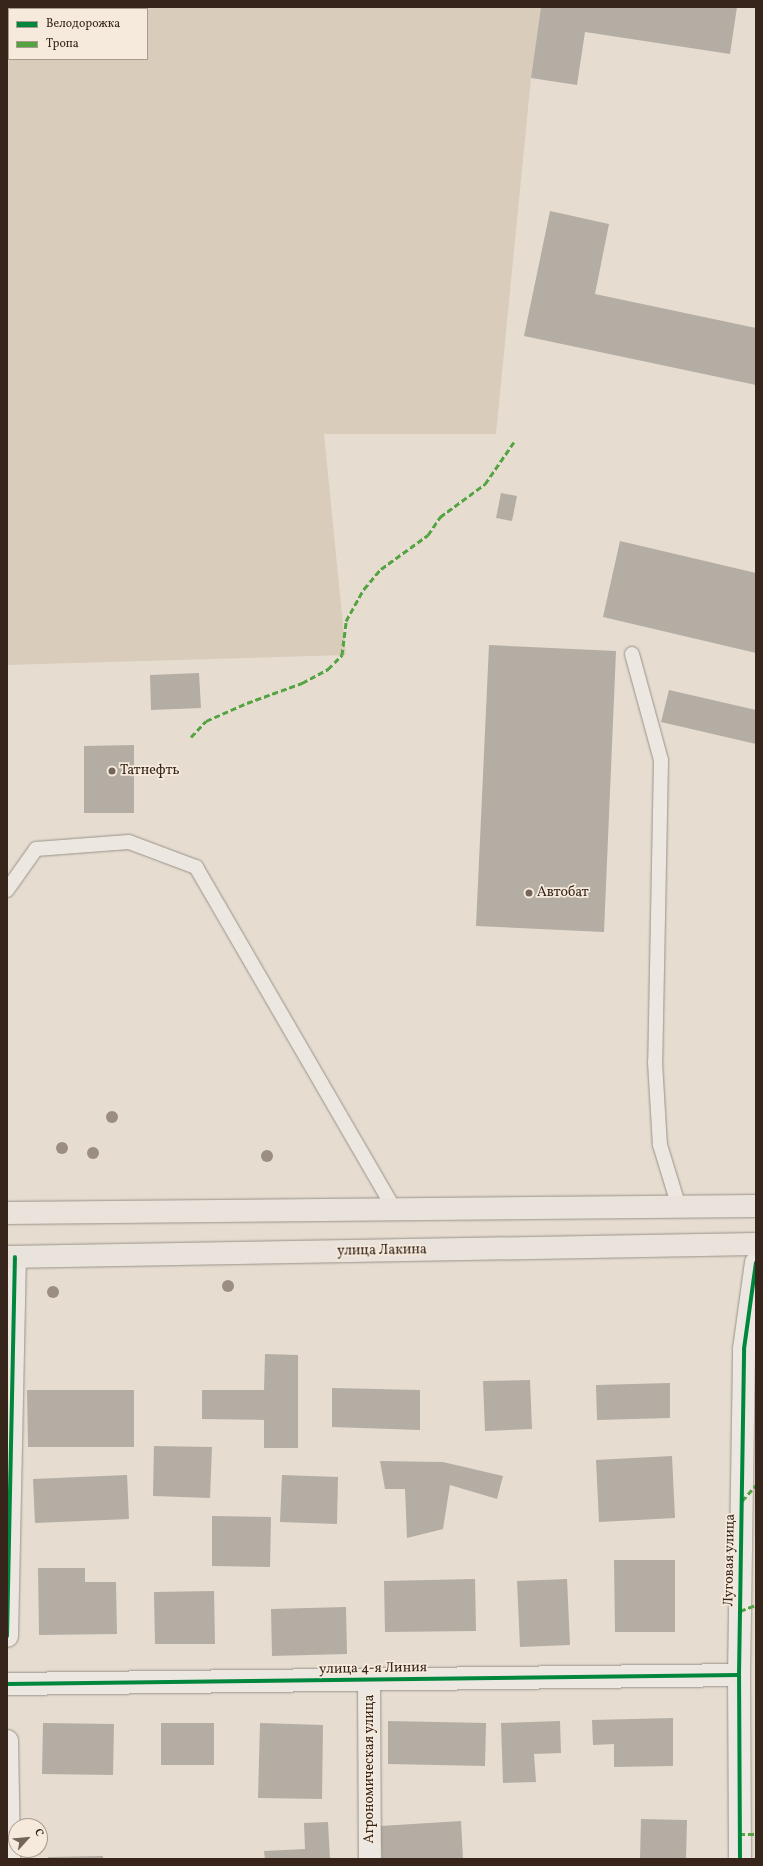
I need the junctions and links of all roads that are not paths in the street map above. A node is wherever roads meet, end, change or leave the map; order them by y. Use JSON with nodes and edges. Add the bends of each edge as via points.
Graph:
{"nodes":[{"id":1,"x":632,"y":654,"type":"dead end"},
{"id":2,"x":7,"y":890,"type":"edge"},
{"id":3,"x":756,"y":1206,"type":"edge"},
{"id":4,"x":679,"y":1207,"type":"junction"},
{"id":5,"x":394,"y":1209,"type":"junction"},
{"id":6,"x":7,"y":1213,"type":"edge"},
{"id":7,"x":756,"y":1244,"type":"edge"},
{"id":8,"x":11,"y":1257,"type":"edge"},
{"id":9,"x":756,"y":1263,"type":"edge"},
{"id":10,"x":7,"y":1636,"type":"edge"},
{"id":11,"x":739,"y":1675,"type":"junction"},
{"id":12,"x":369,"y":1680,"type":"junction"},
{"id":13,"x":7,"y":1684,"type":"edge"},
{"id":14,"x":7,"y":1741,"type":"edge"},
{"id":15,"x":9,"y":1859,"type":"edge"},
{"id":16,"x":370,"y":1859,"type":"edge"},
{"id":17,"x":740,"y":1859,"type":"edge"}],
"edges":[{"from":1,"to":4,"type":"lane","via":[[661,760],[656,1062],[660,1146]]},
{"from":2,"to":5,"type":"lane","via":[[36,850],[129,842],[196,867]]},
{"from":3,"to":4,"type":"highway"},
{"from":4,"to":5,"type":"highway"},
{"from":5,"to":6,"type":"highway"},
{"from":7,"to":8,"type":"highway","name":"улица Лакина"},
{"from":8,"to":10,"type":"street"},
{"from":9,"to":11,"type":"street","name":"Луговая улица","via":[[744,1349]]},
{"from":11,"to":12,"type":"street","name":"улица 4-я Линия"},
{"from":11,"to":17,"type":"street","name":"Луговая улица"},
{"from":12,"to":13,"type":"street","name":"улица 4-я Линия"},
{"from":12,"to":16,"type":"street","name":"Агрономическая улица"},
{"from":14,"to":15,"type":"street"}]}
